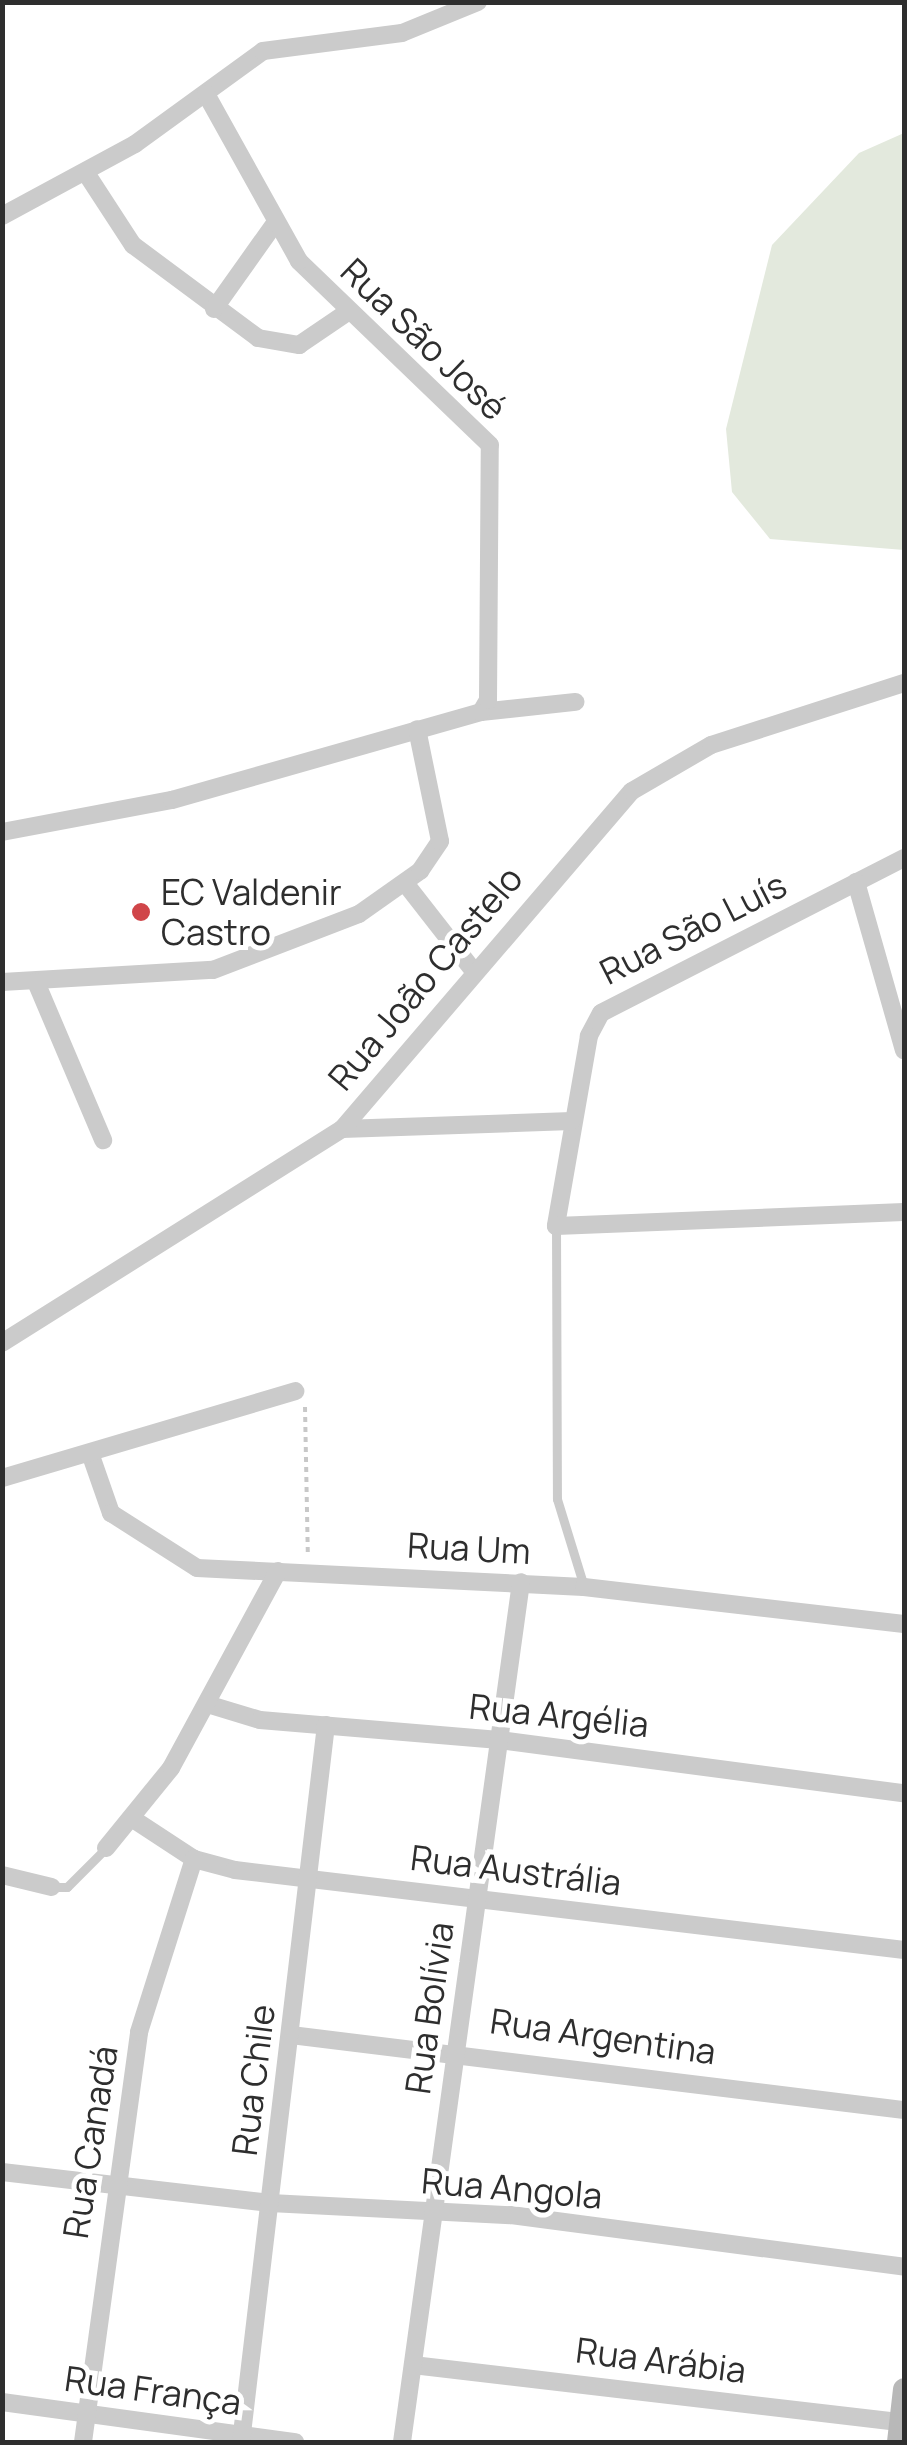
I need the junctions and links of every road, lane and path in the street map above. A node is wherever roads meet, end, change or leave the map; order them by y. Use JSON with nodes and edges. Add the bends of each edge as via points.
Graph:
{"nodes":[{"id":1,"x":478,"y":2,"type":"edge"},
{"id":2,"x":206,"y":94,"type":"junction"},
{"id":3,"x":86,"y":173,"type":"junction"},
{"id":4,"x":2,"y":216,"type":"edge"},
{"id":5,"x":273,"y":226,"type":"junction"},
{"id":6,"x":214,"y":309,"type":"junction"},
{"id":7,"x":346,"y":312,"type":"junction"},
{"id":8,"x":904,"y":683,"type":"edge"},
{"id":9,"x":575,"y":702,"type":"dead end"},
{"id":10,"x":481,"y":712,"type":"junction"},
{"id":11,"x":417,"y":729,"type":"junction"},
{"id":12,"x":2,"y":832,"type":"edge"},
{"id":13,"x":904,"y":858,"type":"edge"},
{"id":14,"x":405,"y":882,"type":"junction"},
{"id":15,"x":856,"y":882,"type":"junction"},
{"id":16,"x":473,"y":970,"type":"junction"},
{"id":17,"x":2,"y":982,"type":"edge"},
{"id":18,"x":36,"y":982,"type":"junction"},
{"id":19,"x":904,"y":1050,"type":"edge"},
{"id":20,"x":572,"y":1121,"type":"junction"},
{"id":21,"x":342,"y":1130,"type":"junction"},
{"id":22,"x":103,"y":1140,"type":"dead end"},
{"id":23,"x":904,"y":1212,"type":"edge"},
{"id":24,"x":556,"y":1226,"type":"junction"},
{"id":25,"x":2,"y":1343,"type":"edge"},
{"id":26,"x":295,"y":1391,"type":"joint"},
{"id":27,"x":90,"y":1453,"type":"junction"},
{"id":28,"x":2,"y":1478,"type":"edge"},
{"id":29,"x":278,"y":1572,"type":"junction"},
{"id":30,"x":308,"y":1572,"type":"junction"},
{"id":31,"x":521,"y":1582,"type":"junction"},
{"id":32,"x":584,"y":1587,"type":"junction"},
{"id":33,"x":904,"y":1624,"type":"edge"},
{"id":34,"x":208,"y":1704,"type":"junction"},
{"id":35,"x":326,"y":1725,"type":"junction"},
{"id":36,"x":499,"y":1740,"type":"junction"},
{"id":37,"x":904,"y":1792,"type":"edge"},
{"id":38,"x":133,"y":1818,"type":"junction"},
{"id":39,"x":106,"y":1848,"type":"joint"},
{"id":40,"x":194,"y":1858,"type":"junction"},
{"id":41,"x":2,"y":1875,"type":"edge"},
{"id":42,"x":310,"y":1880,"type":"junction"},
{"id":43,"x":52,"y":1887,"type":"joint"},
{"id":44,"x":477,"y":1898,"type":"junction"},
{"id":45,"x":904,"y":1950,"type":"edge"},
{"id":46,"x":291,"y":2035,"type":"junction"},
{"id":47,"x":456,"y":2049,"type":"junction"},
{"id":48,"x":904,"y":2110,"type":"edge"},
{"id":49,"x":2,"y":2172,"type":"edge"},
{"id":50,"x":113,"y":2184,"type":"junction"},
{"id":51,"x":270,"y":2203,"type":"junction"},
{"id":52,"x":434,"y":2210,"type":"junction"},
{"id":53,"x":904,"y":2267,"type":"edge"},
{"id":54,"x":412,"y":2365,"type":"junction"},
{"id":55,"x":904,"y":2389,"type":"edge"},
{"id":56,"x":2,"y":2402,"type":"edge"},
{"id":57,"x":86,"y":2415,"type":"junction"},
{"id":58,"x":900,"y":2432,"type":"edge"},
{"id":59,"x":241,"y":2439,"type":"edge"},
{"id":60,"x":83,"y":2442,"type":"edge"},
{"id":61,"x":295,"y":2442,"type":"edge"},
{"id":62,"x":402,"y":2442,"type":"edge"}],
"edges":[{"from":1,"to":2,"type":"street","via":[[402,33],[278,46]]},
{"from":2,"to":3,"type":"street"},
{"from":2,"to":5,"type":"street","name":"Rua São José"},
{"from":3,"to":4,"type":"street"},
{"from":3,"to":6,"type":"street","via":[[134,245]]},
{"from":5,"to":6,"type":"street"},
{"from":5,"to":7,"type":"street","name":"Rua São José"},
{"from":6,"to":7,"type":"street","via":[[288,347]]},
{"from":7,"to":10,"type":"street","name":"Rua São José","via":[[491,448],[483,520],[490,686]]},
{"from":8,"to":16,"type":"street","name":"Rua João Castelo","via":[[674,763],[602,817]]},
{"from":9,"to":10,"type":"street"},
{"from":10,"to":11,"type":"street"},
{"from":11,"to":12,"type":"street","via":[[172,800]]},
{"from":11,"to":14,"type":"street","via":[[441,835]]},
{"from":13,"to":15,"type":"street","name":"Rua São Luís"},
{"from":14,"to":16,"type":"street"},
{"from":14,"to":18,"type":"street","via":[[322,934],[213,970]]},
{"from":15,"to":19,"type":"street"},
{"from":15,"to":20,"type":"street","name":"Rua São Luís","via":[[609,1004],[589,1036]]},
{"from":16,"to":21,"type":"street","name":"Rua João Castelo"},
{"from":17,"to":18,"type":"street"},
{"from":18,"to":22,"type":"street"},
{"from":20,"to":21,"type":"street"},
{"from":20,"to":24,"type":"street","name":"Rua São Luís"},
{"from":21,"to":25,"type":"street","name":"Rua João Castelo"},
{"from":23,"to":24,"type":"street"},
{"from":24,"to":32,"type":"lane","via":[[557,1499]]},
{"from":26,"to":27,"type":"street"},
{"from":26,"to":30,"type":"path","via":[[306,1419]]},
{"from":27,"to":28,"type":"street"},
{"from":27,"to":29,"type":"street","name":"Rua Um","via":[[102,1502],[170,1557],[197,1568]]},
{"from":29,"to":30,"type":"street","name":"Rua Um"},
{"from":29,"to":34,"type":"street"},
{"from":30,"to":31,"type":"street","name":"Rua Um"},
{"from":31,"to":32,"type":"street","name":"Rua Um"},
{"from":31,"to":36,"type":"street","name":"Rua Bolívia"},
{"from":32,"to":33,"type":"street","name":"Rua Um"},
{"from":34,"to":35,"type":"street","name":"Rua Argélia"},
{"from":34,"to":38,"type":"street"},
{"from":35,"to":36,"type":"street","name":"Rua Argélia"},
{"from":35,"to":42,"type":"street","name":"Rua Chile"},
{"from":36,"to":37,"type":"street","name":"Rua Argélia"},
{"from":36,"to":44,"type":"street","name":"Rua Bolívia"},
{"from":38,"to":39,"type":"street"},
{"from":38,"to":40,"type":"street","name":"Rua Austrália"},
{"from":39,"to":43,"type":"lane","via":[[67,1887]]},
{"from":40,"to":42,"type":"street","name":"Rua Austrália"},
{"from":40,"to":50,"type":"street","name":"Rua Canadá","via":[[150,1978]]},
{"from":41,"to":43,"type":"street"},
{"from":42,"to":44,"type":"street","name":"Rua Austrália"},
{"from":42,"to":46,"type":"street","name":"Rua Chile"},
{"from":44,"to":45,"type":"street","name":"Rua Austrália"},
{"from":44,"to":47,"type":"street","name":"Rua Bolívia"},
{"from":46,"to":47,"type":"street","name":"Rua Argentina"},
{"from":46,"to":51,"type":"street","name":"Rua Chile"},
{"from":47,"to":48,"type":"street","name":"Rua Argentina"},
{"from":47,"to":52,"type":"street","name":"Rua Bolívia"},
{"from":49,"to":50,"type":"street","name":"Rua Angola"},
{"from":50,"to":51,"type":"street","name":"Rua Angola"},
{"from":50,"to":57,"type":"street","name":"Rua Canadá"},
{"from":51,"to":52,"type":"street","name":"Rua Angola"},
{"from":51,"to":59,"type":"street","name":"Rua Chile"},
{"from":52,"to":53,"type":"street","name":"Rua Angola"},
{"from":52,"to":54,"type":"street","name":"Rua Bolívia"},
{"from":54,"to":58,"type":"street","name":"Rua Arábia"},
{"from":54,"to":62,"type":"street","name":"Rua Bolívia"},
{"from":55,"to":58,"type":"street"},
{"from":56,"to":57,"type":"street","name":"Rua França"},
{"from":57,"to":59,"type":"street","name":"Rua França"},
{"from":57,"to":60,"type":"street","name":"Rua Canadá"},
{"from":59,"to":61,"type":"street","name":"Rua França"}]}
